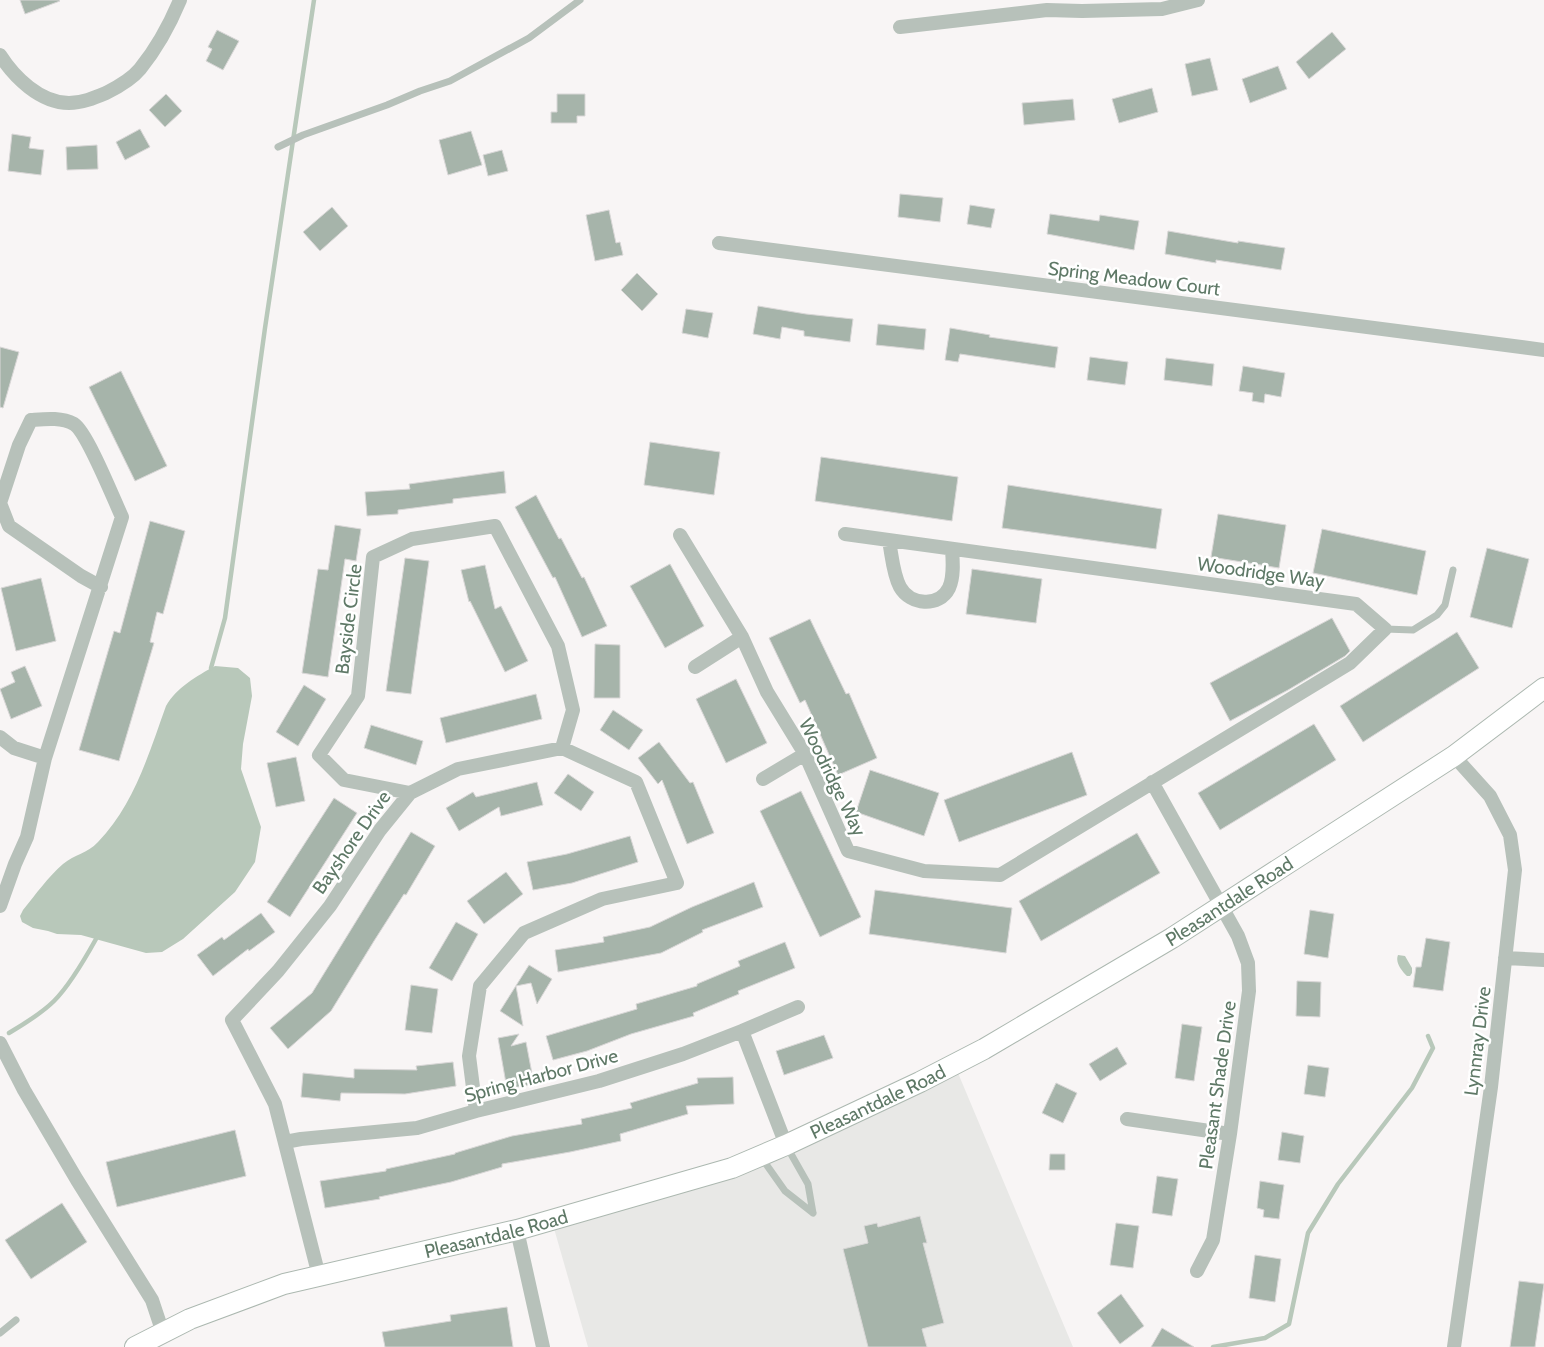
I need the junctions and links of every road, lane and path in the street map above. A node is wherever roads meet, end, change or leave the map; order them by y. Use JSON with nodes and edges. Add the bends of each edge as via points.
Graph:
{"nodes":[{"id":1,"x":180,"y":0,"type":"edge"},
{"id":2,"x":580,"y":0,"type":"edge"},
{"id":3,"x":1198,"y":0,"type":"edge"},
{"id":4,"x":1046,"y":5,"type":"edge"},
{"id":5,"x":900,"y":27,"type":"dead end"},
{"id":6,"x":0,"y":55,"type":"edge"},
{"id":7,"x":278,"y":147,"type":"dead end"},
{"id":8,"x":719,"y":243,"type":"dead end"},
{"id":9,"x":1544,"y":350,"type":"edge"},
{"id":10,"x":0,"y":503,"type":"edge"},
{"id":11,"x":845,"y":534,"type":"dead end"},
{"id":12,"x":680,"y":536,"type":"dead end"},
{"id":13,"x":889,"y":541,"type":"junction"},
{"id":14,"x":952,"y":550,"type":"junction"},
{"id":15,"x":1453,"y":570,"type":"dead end"},
{"id":16,"x":101,"y":587,"type":"junction"},
{"id":17,"x":1385,"y":629,"type":"junction"},
{"id":18,"x":742,"y":637,"type":"junction"},
{"id":19,"x":695,"y":667,"type":"dead end"},
{"id":20,"x":1544,"y":688,"type":"edge"},
{"id":21,"x":0,"y":738,"type":"edge"},
{"id":22,"x":562,"y":748,"type":"junction"},
{"id":23,"x":805,"y":754,"type":"junction"},
{"id":24,"x":1454,"y":756,"type":"junction"},
{"id":25,"x":45,"y":758,"type":"junction"},
{"id":26,"x":762,"y":779,"type":"dead end"},
{"id":27,"x":1152,"y":782,"type":"junction"},
{"id":28,"x":410,"y":793,"type":"junction"},
{"id":29,"x":0,"y":906,"type":"edge"},
{"id":30,"x":1221,"y":906,"type":"junction"},
{"id":31,"x":1505,"y":958,"type":"junction"},
{"id":32,"x":1544,"y":960,"type":"edge"},
{"id":33,"x":798,"y":1007,"type":"dead end"},
{"id":34,"x":742,"y":1031,"type":"junction"},
{"id":35,"x":0,"y":1043,"type":"edge"},
{"id":36,"x":476,"y":1111,"type":"junction"},
{"id":37,"x":1127,"y":1119,"type":"dead end"},
{"id":38,"x":1230,"y":1134,"type":"junction"},
{"id":39,"x":285,"y":1142,"type":"junction"},
{"id":40,"x":786,"y":1146,"type":"junction"},
{"id":41,"x":760,"y":1156,"type":"junction"},
{"id":42,"x":517,"y":1230,"type":"junction"},
{"id":43,"x":1197,"y":1271,"type":"dead end"},
{"id":44,"x":319,"y":1276,"type":"junction"},
{"id":45,"x":16,"y":1320,"type":"dead end"},
{"id":46,"x":0,"y":1333,"type":"edge"},
{"id":47,"x":163,"y":1333,"type":"junction"},
{"id":48,"x":135,"y":1347,"type":"edge"},
{"id":49,"x":543,"y":1347,"type":"edge"},
{"id":50,"x":1454,"y":1347,"type":"edge"}],
"edges":[{"from":1,"to":6,"type":"street","via":[[168,28],[140,69],[129,80],[91,99],[69,103],[32,90],[7,67]]},
{"from":2,"to":7,"type":"lane","via":[[529,38],[450,81]]},
{"from":3,"to":4,"type":"street","via":[[1162,9],[1082,11]]},
{"from":4,"to":5,"type":"street"},
{"from":8,"to":9,"type":"street","name":"Spring Meadow Court"},
{"from":10,"to":16,"type":"street","via":[[9,526]]},
{"from":10,"to":16,"type":"street","via":[[31,420],[62,420],[75,425],[90,447],[122,517]]},
{"from":11,"to":13,"type":"street","name":"Woodridge Way"},
{"from":12,"to":18,"type":"street","name":"Woodridge Way"},
{"from":13,"to":14,"type":"street","name":"Woodridge Way"},
{"from":13,"to":14,"type":"street","via":[[900,587],[916,602],[944,595],[953,567]]},
{"from":14,"to":17,"type":"street","name":"Woodridge Way","via":[[1356,604]]},
{"from":15,"to":17,"type":"lane","via":[[1445,605],[1438,616],[1413,630]]},
{"from":16,"to":25,"type":"street"},
{"from":17,"to":27,"type":"street","name":"Woodridge Way","via":[[1350,663]]},
{"from":18,"to":19,"type":"street"},
{"from":18,"to":23,"type":"street","name":"Woodridge Way","via":[[767,692]]},
{"from":20,"to":24,"type":"main road","name":"Pleasantdale Road"},
{"from":21,"to":25,"type":"street","via":[[14,748]]},
{"from":22,"to":28,"type":"street","name":"Bayshore Drive","via":[[458,769]]},
{"from":22,"to":28,"type":"street","name":"Bayside Circle","via":[[573,710],[558,646],[495,526],[412,539],[374,558],[358,696],[319,755],[344,780]]},
{"from":22,"to":36,"type":"street","via":[[636,782],[677,883],[602,899],[524,933],[480,986],[469,1056]]},
{"from":23,"to":26,"type":"street"},
{"from":23,"to":27,"type":"street","name":"Woodridge Way","via":[[848,851],[924,871],[1000,875]]},
{"from":24,"to":30,"type":"main road","name":"Pleasantdale Road"},
{"from":24,"to":31,"type":"street","name":"Lynnray Drive","via":[[1490,796],[1510,835],[1515,870]]},
{"from":25,"to":29,"type":"street","via":[[27,837]]},
{"from":27,"to":30,"type":"street"},
{"from":28,"to":39,"type":"street","name":"Bayshore Drive","via":[[278,972],[232,1020],[275,1104]]},
{"from":30,"to":38,"type":"street","name":"Pleasant Shade Drive","via":[[1238,936],[1248,963],[1249,991]]},
{"from":30,"to":40,"type":"main road","name":"Pleasantdale Road","via":[[984,1049]]},
{"from":31,"to":32,"type":"street"},
{"from":31,"to":50,"type":"street","name":"Lynnray Drive"},
{"from":33,"to":34,"type":"street","name":"Spring Harbor Drive"},
{"from":34,"to":36,"type":"street","name":"Spring Harbor Drive","via":[[599,1081]]},
{"from":34,"to":40,"type":"street"},
{"from":35,"to":47,"type":"street","via":[[67,1163],[152,1300]]},
{"from":36,"to":39,"type":"street","name":"Spring Harbor Drive","via":[[417,1128]]},
{"from":37,"to":38,"type":"street"},
{"from":38,"to":43,"type":"street","name":"Pleasant Shade Drive","via":[[1213,1240]]},
{"from":39,"to":44,"type":"street"},
{"from":40,"to":41,"type":"main road","name":"Pleasantdale Road"},
{"from":40,"to":41,"type":"lane","via":[[808,1184],[813,1213],[785,1191]]},
{"from":41,"to":42,"type":"main road","name":"Pleasantdale Road","via":[[732,1168]]},
{"from":42,"to":44,"type":"main road","name":"Pleasantdale Road"},
{"from":42,"to":49,"type":"street"},
{"from":44,"to":47,"type":"main road","name":"Pleasantdale Road","via":[[238,1300]]},
{"from":45,"to":46,"type":"lane"},
{"from":47,"to":48,"type":"main road","name":"Pleasantdale Road"}]}
